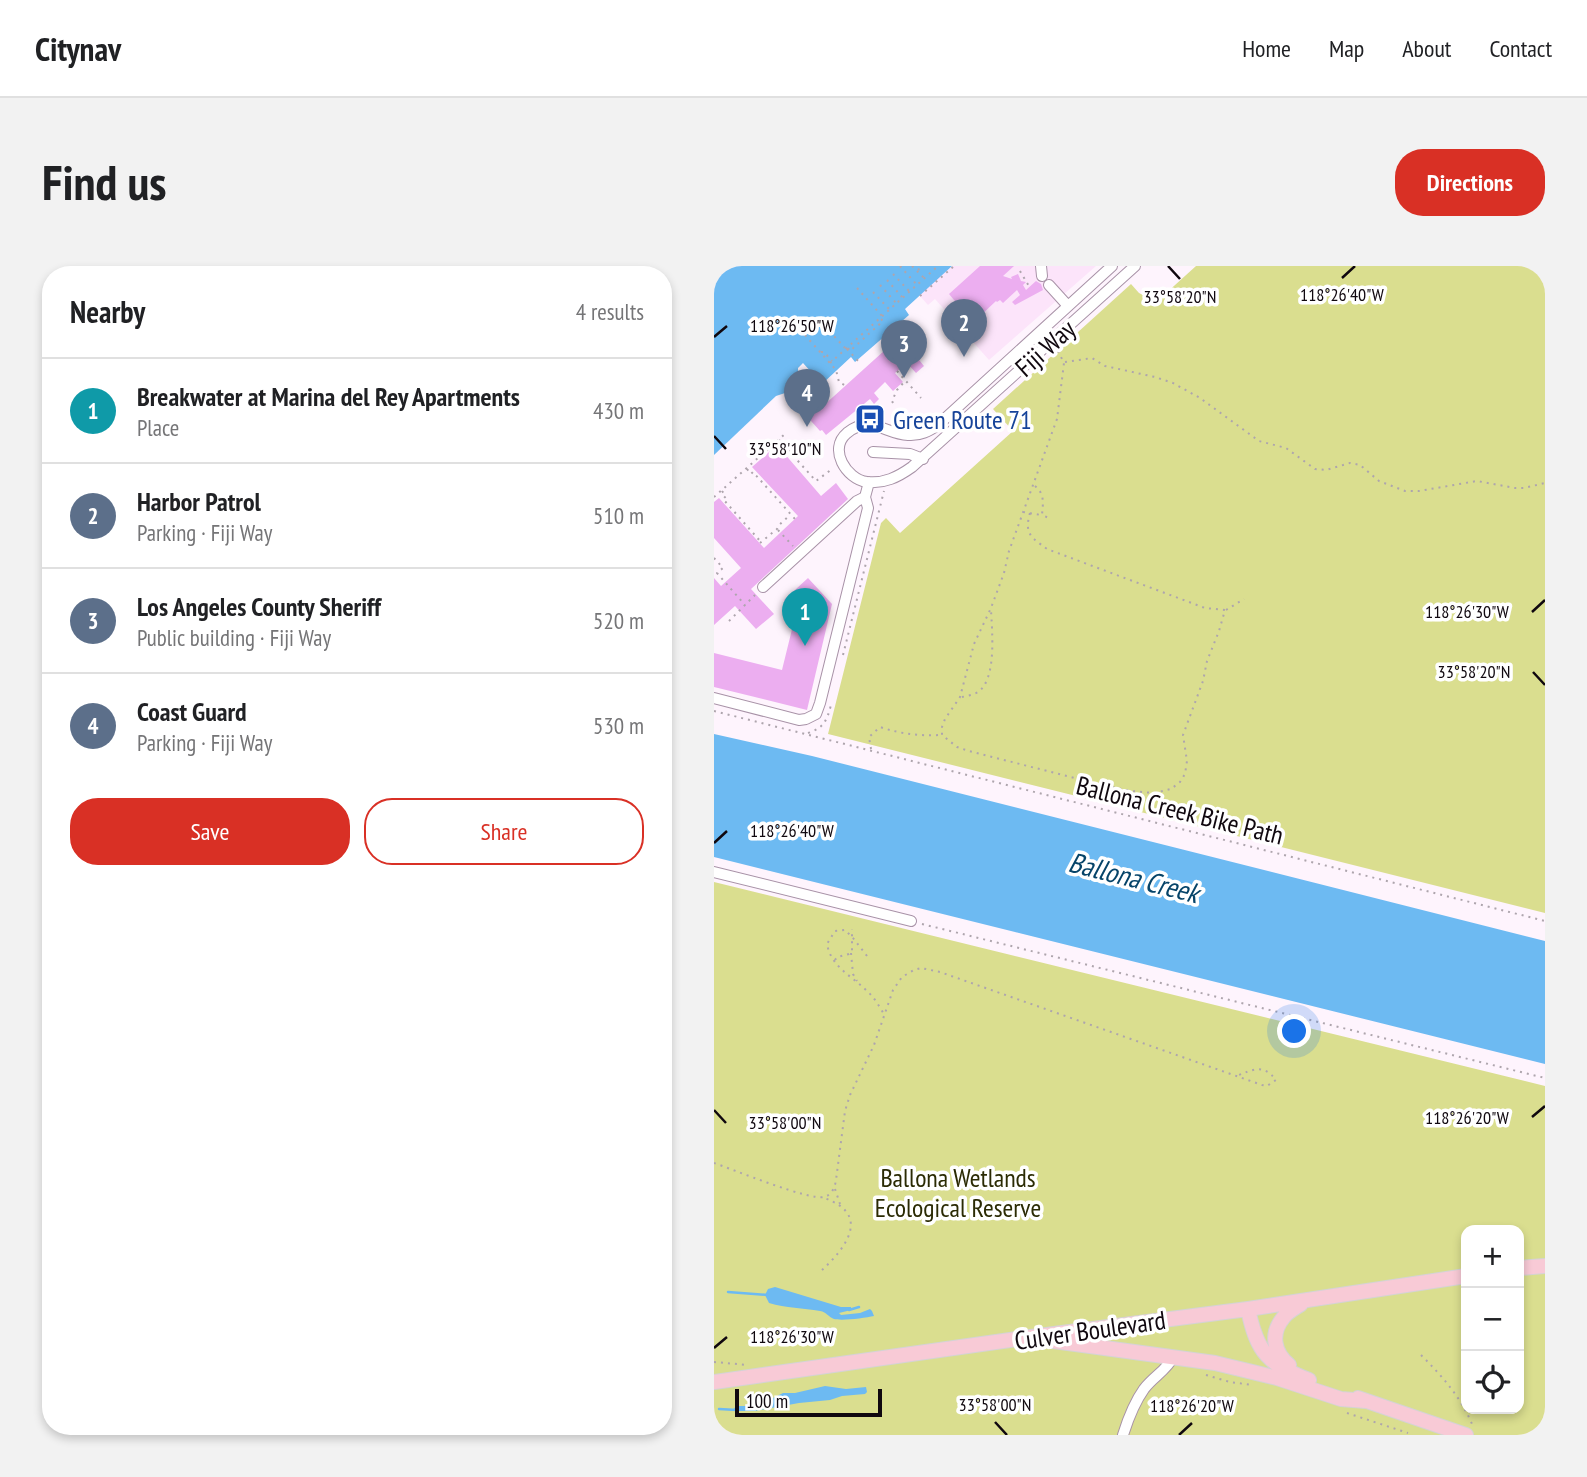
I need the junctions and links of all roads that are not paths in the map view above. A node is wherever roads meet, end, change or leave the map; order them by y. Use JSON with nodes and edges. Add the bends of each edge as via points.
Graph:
{"nodes":[{"id":1,"x":1135,"y":266,"type":"edge"},
{"id":2,"x":1104,"y":269,"type":"edge"},
{"id":3,"x":1044,"y":276,"type":"edge"},
{"id":4,"x":1114,"y":285,"type":"junction"},
{"id":5,"x":1068,"y":306,"type":"junction"},
{"id":6,"x":1041,"y":331,"type":"junction"},
{"id":7,"x":1051,"y":343,"type":"junction"},
{"id":8,"x":873,"y":452,"type":"dead end"},
{"id":9,"x":923,"y":459,"type":"junction"},
{"id":10,"x":869,"y":482,"type":"junction"},
{"id":11,"x":865,"y":497,"type":"junction"},
{"id":12,"x":763,"y":587,"type":"road end"},
{"id":13,"x":714,"y":698,"type":"edge"},
{"id":14,"x":714,"y":872,"type":"edge"},
{"id":15,"x":911,"y":921,"type":"road end"},
{"id":16,"x":1545,"y":1266,"type":"edge"},
{"id":17,"x":1524,"y":1268,"type":"edge"},
{"id":18,"x":1461,"y":1277,"type":"edge"},
{"id":19,"x":1305,"y":1301,"type":"junction"},
{"id":20,"x":1248,"y":1309,"type":"junction"},
{"id":21,"x":1031,"y":1337,"type":"junction"},
{"id":22,"x":1174,"y":1356,"type":"junction"},
{"id":23,"x":1305,"y":1378,"type":"junction"},
{"id":24,"x":714,"y":1382,"type":"edge"},
{"id":25,"x":1366,"y":1401,"type":"junction"},
{"id":26,"x":1469,"y":1431,"type":"edge"},
{"id":27,"x":1123,"y":1435,"type":"edge"}],
"edges":[{"from":1,"to":4,"type":"street","name":"Fiji Way"},
{"from":2,"to":4,"type":"street"},
{"from":2,"to":5,"type":"street","name":"Fiji Way"},
{"from":3,"to":5,"type":"street"},
{"from":4,"to":7,"type":"street","name":"Fiji Way"},
{"from":5,"to":6,"type":"street","name":"Fiji Way"},
{"from":6,"to":7,"type":"street"},
{"from":6,"to":10,"type":"street","name":"Fiji Way","via":[[928,431],[898,434],[870,425],[848,433],[840,444],[842,464],[854,477]]},
{"from":7,"to":9,"type":"street","name":"Fiji Way"},
{"from":8,"to":9,"type":"street"},
{"from":9,"to":10,"type":"street","name":"Fiji Way","via":[[887,481]]},
{"from":10,"to":11,"type":"street"},
{"from":11,"to":12,"type":"street"},
{"from":11,"to":13,"type":"street","via":[[868,508],[816,714],[799,720]]},
{"from":14,"to":15,"type":"street"},
{"from":16,"to":17,"type":"main road"},
{"from":18,"to":19,"type":"main road","name":"Culver Boulevard"},
{"from":19,"to":20,"type":"main road","name":"Culver Boulevard"},
{"from":19,"to":23,"type":"main road","via":[[1281,1320],[1275,1341],[1283,1360]]},
{"from":20,"to":21,"type":"main road","name":"Culver Boulevard"},
{"from":20,"to":23,"type":"main road","via":[[1266,1355]]},
{"from":21,"to":22,"type":"main road"},
{"from":21,"to":24,"type":"main road","name":"Culver Boulevard"},
{"from":22,"to":25,"type":"main road"},
{"from":22,"to":27,"type":"street","via":[[1168,1368],[1143,1390]]},
{"from":23,"to":25,"type":"main road"},
{"from":25,"to":26,"type":"main road"}]}
